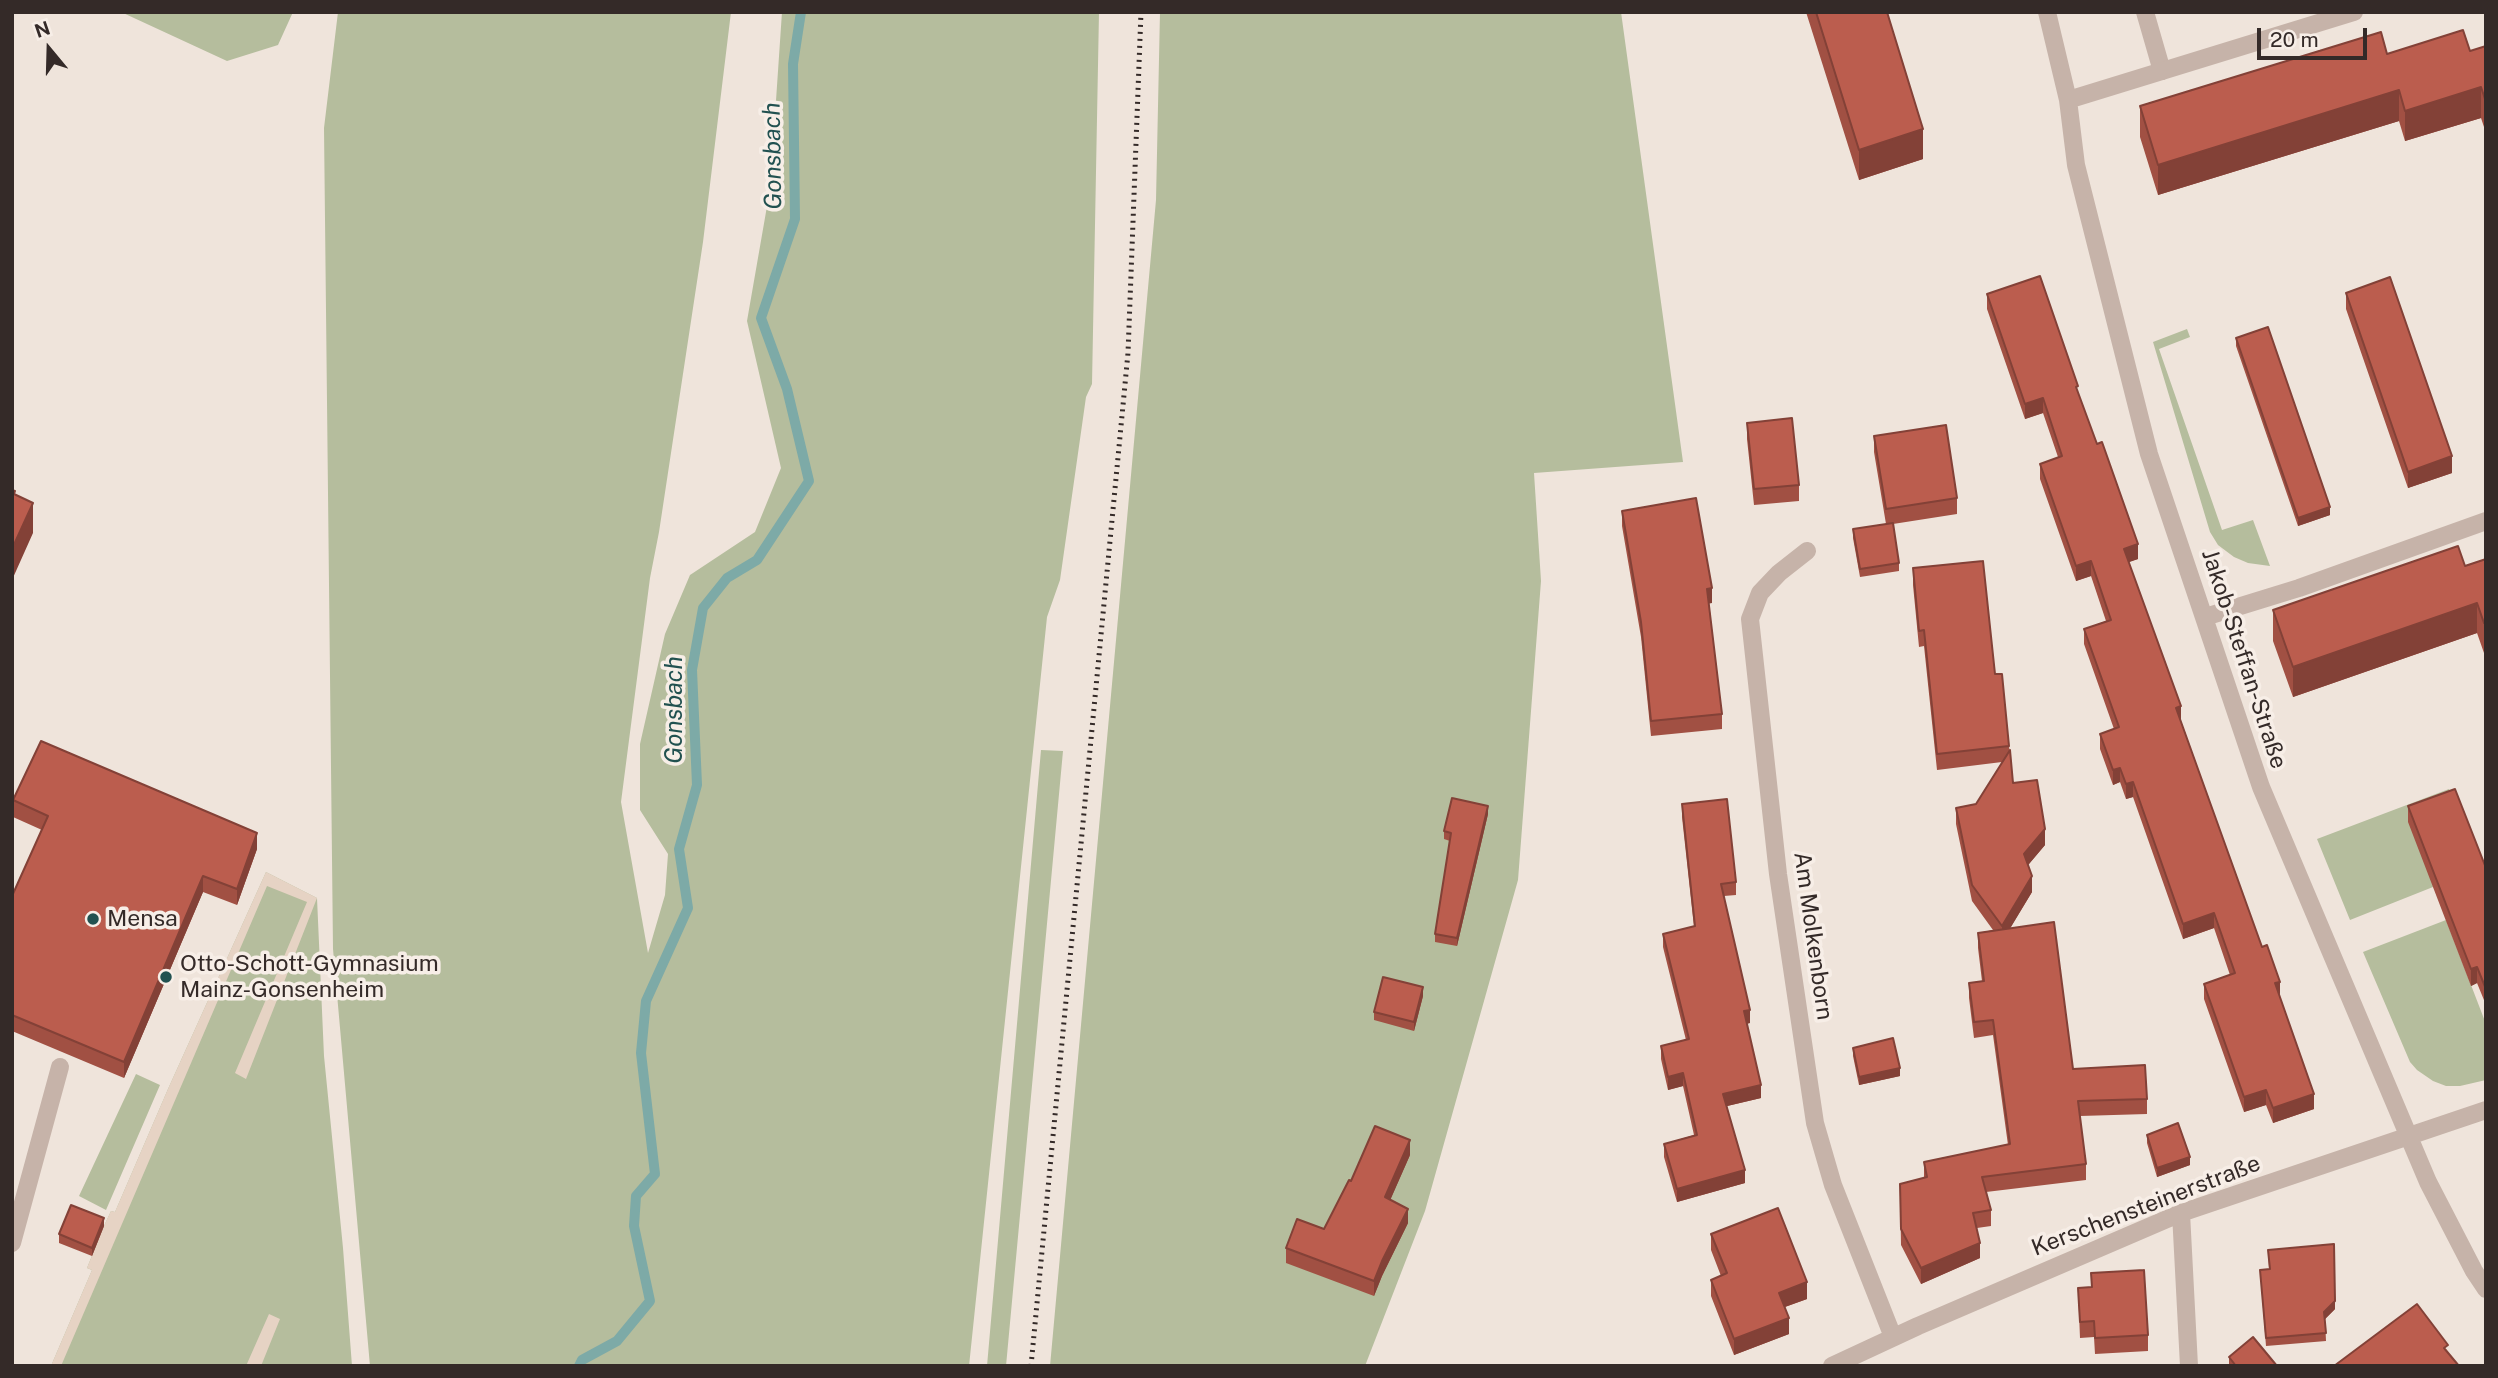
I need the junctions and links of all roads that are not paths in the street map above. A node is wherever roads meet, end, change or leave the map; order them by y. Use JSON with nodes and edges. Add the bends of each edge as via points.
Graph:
{"nodes":[{"id":1,"x":2047,"y":12,"type":"edge"},
{"id":2,"x":2145,"y":12,"type":"edge"},
{"id":3,"x":2354,"y":12,"type":"edge"},
{"id":4,"x":2162,"y":71,"type":"junction"},
{"id":5,"x":2068,"y":100,"type":"junction"},
{"id":6,"x":2486,"y":521,"type":"edge"},
{"id":7,"x":1807,"y":551,"type":"dead end"},
{"id":8,"x":2205,"y":617,"type":"junction"},
{"id":9,"x":60,"y":1067,"type":"dead end"},
{"id":10,"x":2486,"y":1110,"type":"edge"},
{"id":11,"x":2408,"y":1137,"type":"junction"},
{"id":12,"x":2181,"y":1213,"type":"junction"},
{"id":13,"x":12,"y":1243,"type":"edge"},
{"id":14,"x":2486,"y":1289,"type":"edge"},
{"id":15,"x":1893,"y":1337,"type":"junction"},
{"id":16,"x":1832,"y":1366,"type":"edge"},
{"id":17,"x":2189,"y":1366,"type":"edge"}],
"edges":[{"from":1,"to":5,"type":"street","name":"Jakob-Steffan-Straße"},
{"from":2,"to":4,"type":"street"},
{"from":3,"to":4,"type":"street"},
{"from":4,"to":5,"type":"street"},
{"from":5,"to":8,"type":"street","name":"Jakob-Steffan-Straße","via":[[2076,165],[2149,454]]},
{"from":6,"to":8,"type":"street"},
{"from":7,"to":15,"type":"street","name":"Am Molkenborn","via":[[1760,593],[1750,619],[1777,861],[1815,1123],[1833,1185]]},
{"from":8,"to":11,"type":"street","name":"Jakob-Steffan-Straße","via":[[2261,787]]},
{"from":9,"to":13,"type":"street"},
{"from":10,"to":11,"type":"street","name":"Kerschensteinerstraße"},
{"from":11,"to":12,"type":"street","name":"Kerschensteinerstraße"},
{"from":11,"to":14,"type":"street","name":"Jakob-Steffan-Straße"},
{"from":12,"to":15,"type":"street","name":"Kerschensteinerstraße"},
{"from":12,"to":17,"type":"street"},
{"from":15,"to":16,"type":"street","name":"Kerschensteinerstraße"}]}
